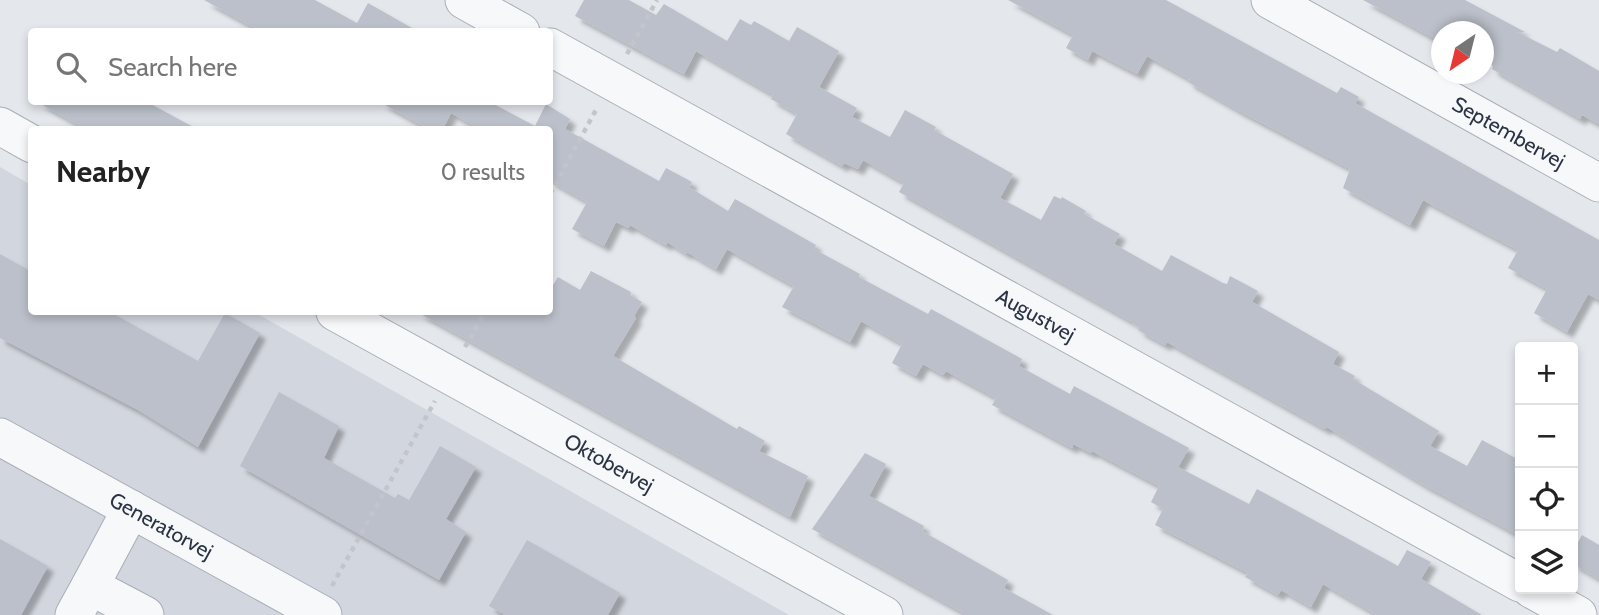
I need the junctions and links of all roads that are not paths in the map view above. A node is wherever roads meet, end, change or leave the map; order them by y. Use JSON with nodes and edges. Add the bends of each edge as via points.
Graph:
{"nodes":[{"id":1,"x":464,"y":0,"type":"edge"},
{"id":2,"x":1270,"y":0,"type":"edge"},
{"id":3,"x":514,"y":28,"type":"edge"},
{"id":4,"x":553,"y":49,"type":"edge"},
{"id":5,"x":0,"y":126,"type":"edge"},
{"id":6,"x":28,"y":142,"type":"edge"},
{"id":7,"x":1599,"y":183,"type":"edge"},
{"id":8,"x":340,"y":315,"type":"edge"},
{"id":9,"x":0,"y":437,"type":"edge"},
{"id":10,"x":131,"y":509,"type":"junction"},
{"id":11,"x":1515,"y":580,"type":"edge"},
{"id":12,"x":1540,"y":594,"type":"edge"},
{"id":13,"x":82,"y":600,"type":"edge"},
{"id":14,"x":320,"y":614,"type":"edge"},
{"id":15,"x":145,"y":615,"type":"edge"},
{"id":16,"x":884,"y":615,"type":"edge"},
{"id":17,"x":1578,"y":615,"type":"edge"}],
"edges":[{"from":1,"to":3,"type":"street"},
{"from":2,"to":7,"type":"street","name":"Septembervej"},
{"from":4,"to":11,"type":"street","name":"Augustvej"},
{"from":5,"to":6,"type":"street"},
{"from":8,"to":16,"type":"street","name":"Oktobervej"},
{"from":9,"to":10,"type":"street","name":"Generatorvej"},
{"from":10,"to":13,"type":"street"},
{"from":10,"to":14,"type":"street","name":"Generatorvej"},
{"from":12,"to":17,"type":"street"},
{"from":13,"to":15,"type":"street"}]}
